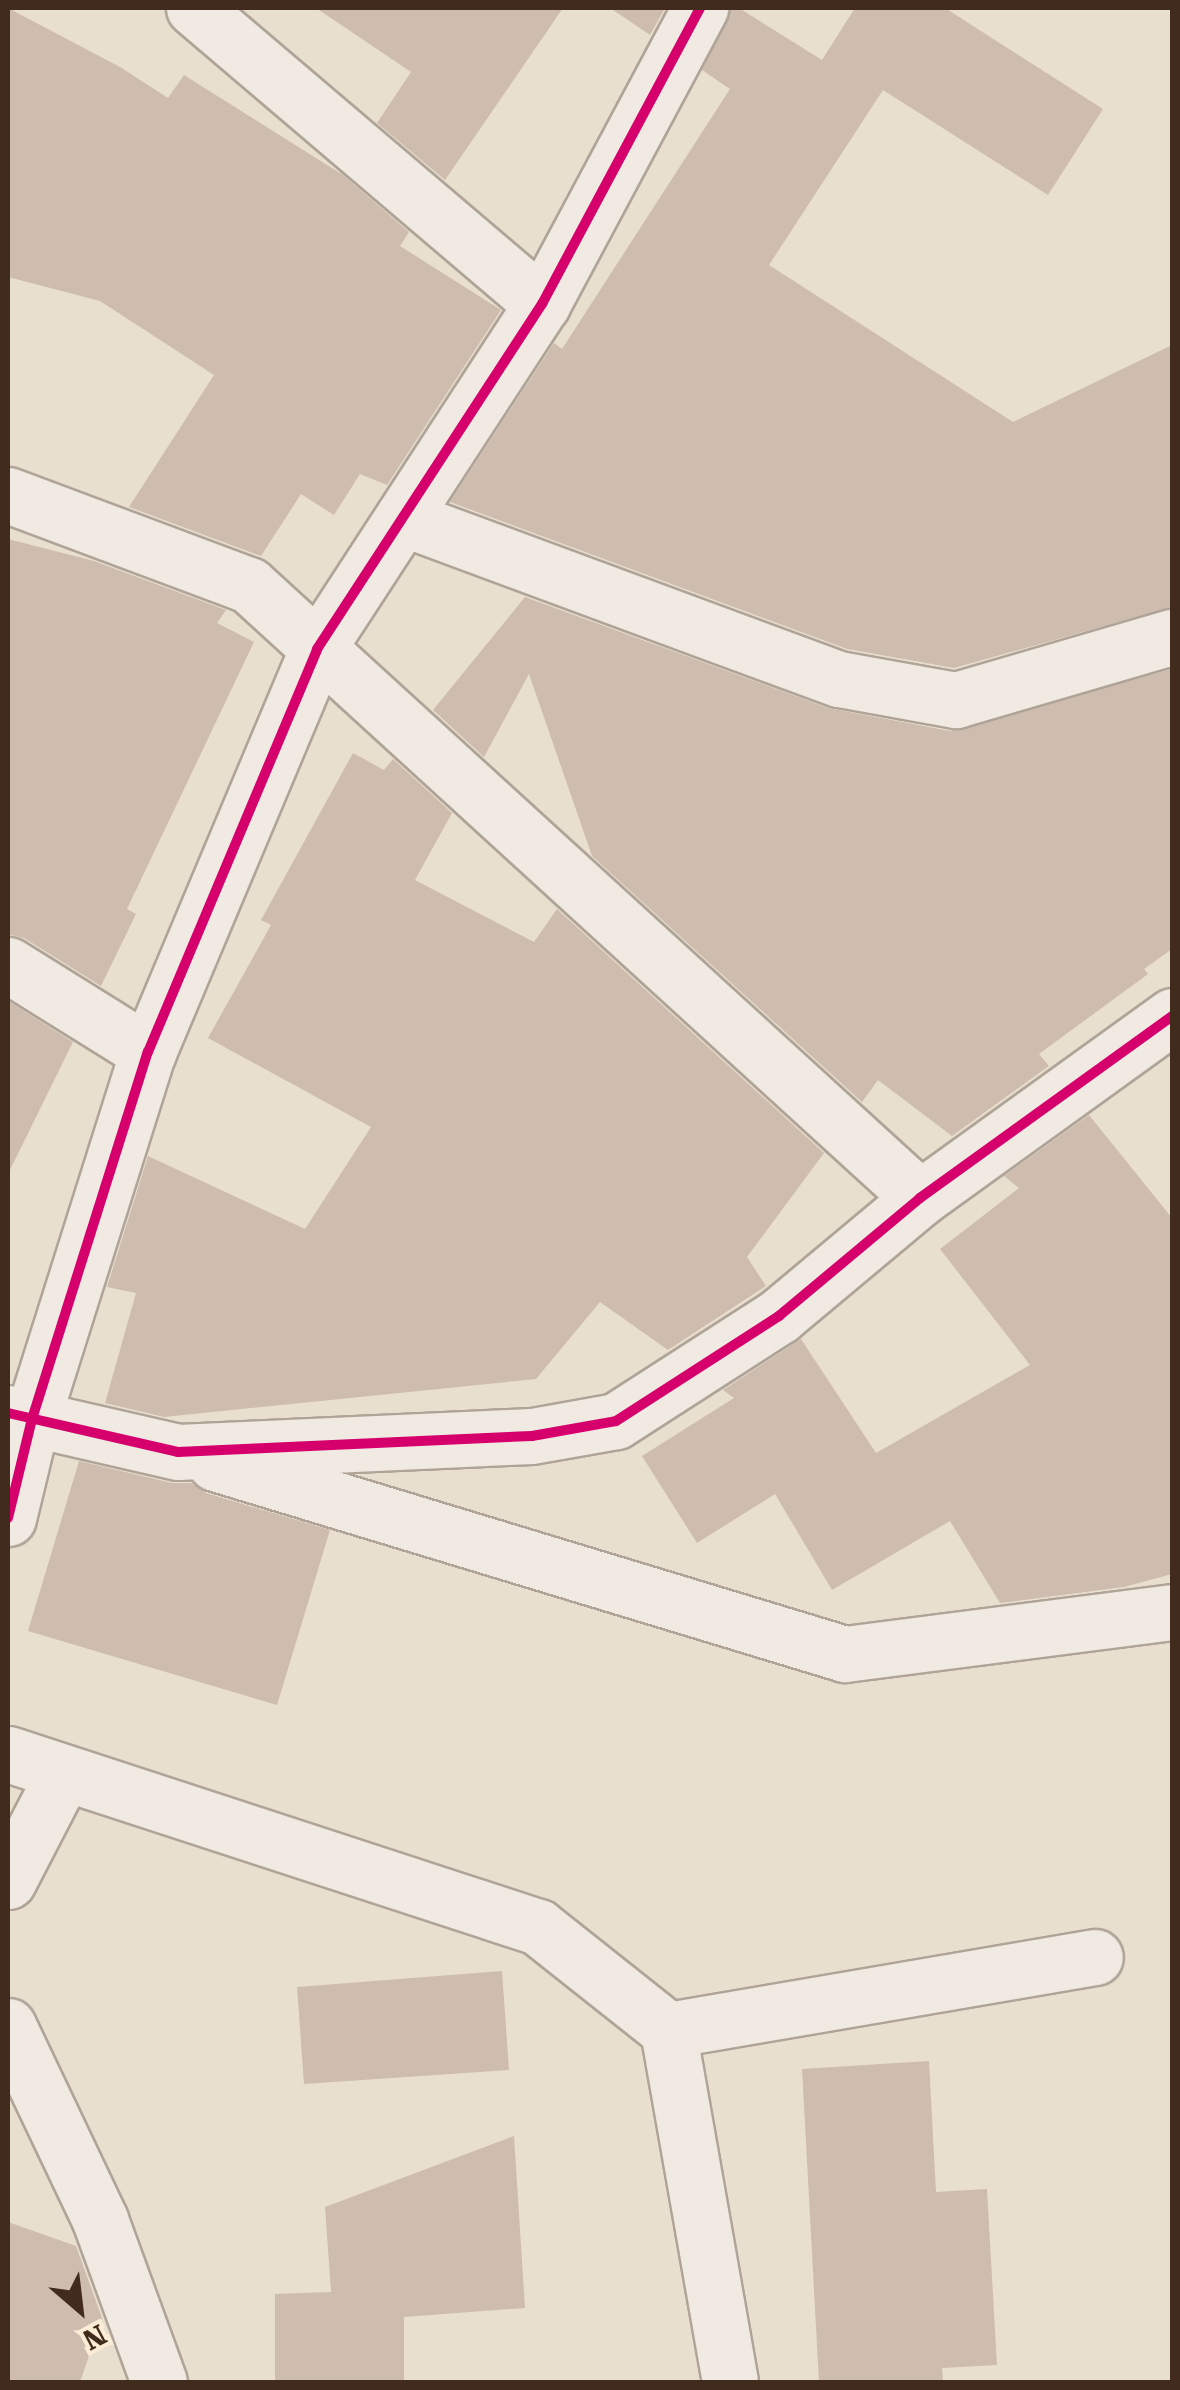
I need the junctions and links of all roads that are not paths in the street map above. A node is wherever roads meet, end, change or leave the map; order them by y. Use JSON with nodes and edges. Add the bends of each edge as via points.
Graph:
{"nodes":[{"id":1,"x":194,"y":8,"type":"edge"},
{"id":2,"x":700,"y":8,"type":"edge"},
{"id":3,"x":542,"y":304,"type":"junction"},
{"id":4,"x":8,"y":495,"type":"edge"},
{"id":5,"x":403,"y":518,"type":"junction"},
{"id":6,"x":1172,"y":637,"type":"edge"},
{"id":7,"x":317,"y":650,"type":"junction"},
{"id":8,"x":8,"y":966,"type":"edge"},
{"id":9,"x":1172,"y":1016,"type":"edge"},
{"id":10,"x":148,"y":1052,"type":"junction"},
{"id":11,"x":920,"y":1198,"type":"junction"},
{"id":12,"x":20,"y":1416,"type":"edge"},
{"id":13,"x":178,"y":1452,"type":"junction"},
{"id":14,"x":8,"y":1518,"type":"edge"},
{"id":15,"x":1172,"y":1612,"type":"edge"},
{"id":16,"x":8,"y":1754,"type":"edge"},
{"id":17,"x":64,"y":1772,"type":"junction"},
{"id":18,"x":8,"y":1880,"type":"edge"},
{"id":19,"x":1095,"y":1957,"type":"dead end"},
{"id":20,"x":8,"y":2026,"type":"edge"},
{"id":21,"x":668,"y":2030,"type":"junction"},
{"id":22,"x":158,"y":2382,"type":"edge"},
{"id":23,"x":730,"y":2382,"type":"edge"}],
"edges":[{"from":1,"to":3,"type":"street"},
{"from":2,"to":3,"type":"street"},
{"from":3,"to":5,"type":"street"},
{"from":4,"to":7,"type":"street","via":[[249,585]]},
{"from":5,"to":6,"type":"street","via":[[839,679],[956,700]]},
{"from":5,"to":7,"type":"street"},
{"from":7,"to":10,"type":"street"},
{"from":7,"to":11,"type":"street"},
{"from":8,"to":10,"type":"street"},
{"from":9,"to":11,"type":"street"},
{"from":10,"to":12,"type":"street"},
{"from":11,"to":13,"type":"street","via":[[779,1316],[616,1421],[532,1436]]},
{"from":12,"to":13,"type":"street"},
{"from":12,"to":14,"type":"street"},
{"from":13,"to":15,"type":"street","via":[[845,1654]]},
{"from":16,"to":17,"type":"street"},
{"from":17,"to":18,"type":"street"},
{"from":17,"to":21,"type":"street","via":[[538,1928]]},
{"from":19,"to":21,"type":"street"},
{"from":20,"to":22,"type":"street","via":[[100,2220]]},
{"from":21,"to":23,"type":"street"}]}
